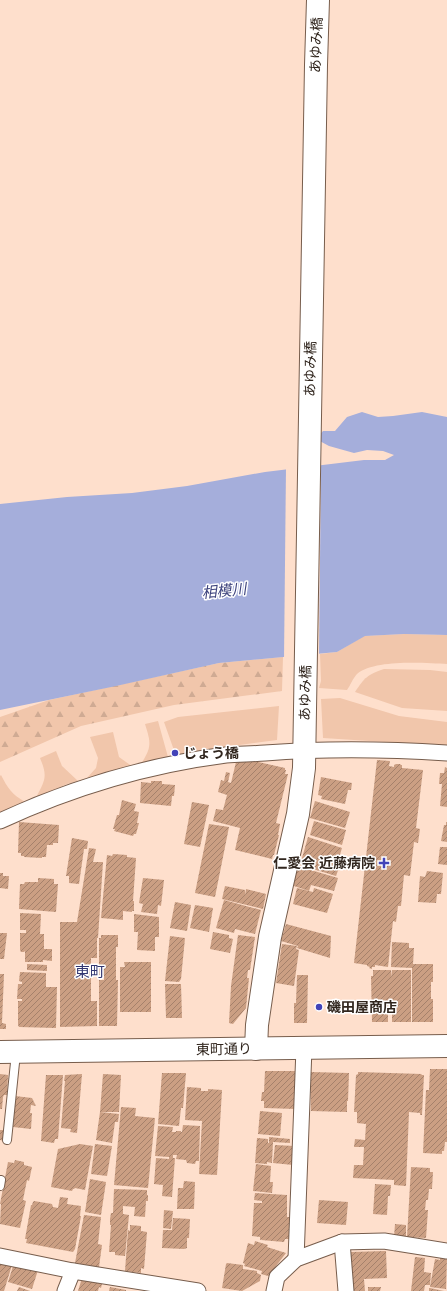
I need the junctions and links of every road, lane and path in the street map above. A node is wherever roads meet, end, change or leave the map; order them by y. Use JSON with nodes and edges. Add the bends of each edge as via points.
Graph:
{"nodes":[{"id":1,"x":318,"y":0,"type":"edge"},
{"id":2,"x":304,"y":744,"type":"junction"},
{"id":3,"x":447,"y":753,"type":"edge"},
{"id":4,"x":0,"y":821,"type":"edge"},
{"id":5,"x":447,"y":1046,"type":"edge"},
{"id":6,"x":304,"y":1048,"type":"junction"},
{"id":7,"x":256,"y":1049,"type":"junction"},
{"id":8,"x":8,"y":1052,"type":"edge"},
{"id":9,"x":7,"y":1140,"type":"dead end"},
{"id":10,"x":342,"y":1242,"type":"junction"},
{"id":11,"x":447,"y":1251,"type":"edge"},
{"id":12,"x":0,"y":1256,"type":"edge"},
{"id":13,"x":296,"y":1259,"type":"junction"},
{"id":14,"x":73,"y":1271,"type":"junction"},
{"id":15,"x":65,"y":1291,"type":"edge"},
{"id":16,"x":198,"y":1291,"type":"edge"},
{"id":17,"x":274,"y":1291,"type":"edge"},
{"id":18,"x":346,"y":1291,"type":"edge"}],
"edges":[{"from":1,"to":2,"type":"street","name":"あゆみ橋"},
{"from":2,"to":3,"type":"street"},
{"from":2,"to":4,"type":"street","via":[[164,766],[96,784]]},
{"from":2,"to":7,"type":"street","name":"あゆみ橋","via":[[298,814],[270,937]]},
{"from":5,"to":6,"type":"street","name":"東町通り"},
{"from":6,"to":7,"type":"street","name":"東町通り"},
{"from":6,"to":13,"type":"street"},
{"from":7,"to":8,"type":"street","name":"東町通り"},
{"from":8,"to":9,"type":"lane"},
{"from":10,"to":11,"type":"street","via":[[384,1241]]},
{"from":10,"to":13,"type":"street"},
{"from":10,"to":18,"type":"street"},
{"from":12,"to":14,"type":"street"},
{"from":13,"to":17,"type":"street","via":[[277,1278]]},
{"from":14,"to":15,"type":"street"},
{"from":14,"to":16,"type":"street"}]}
